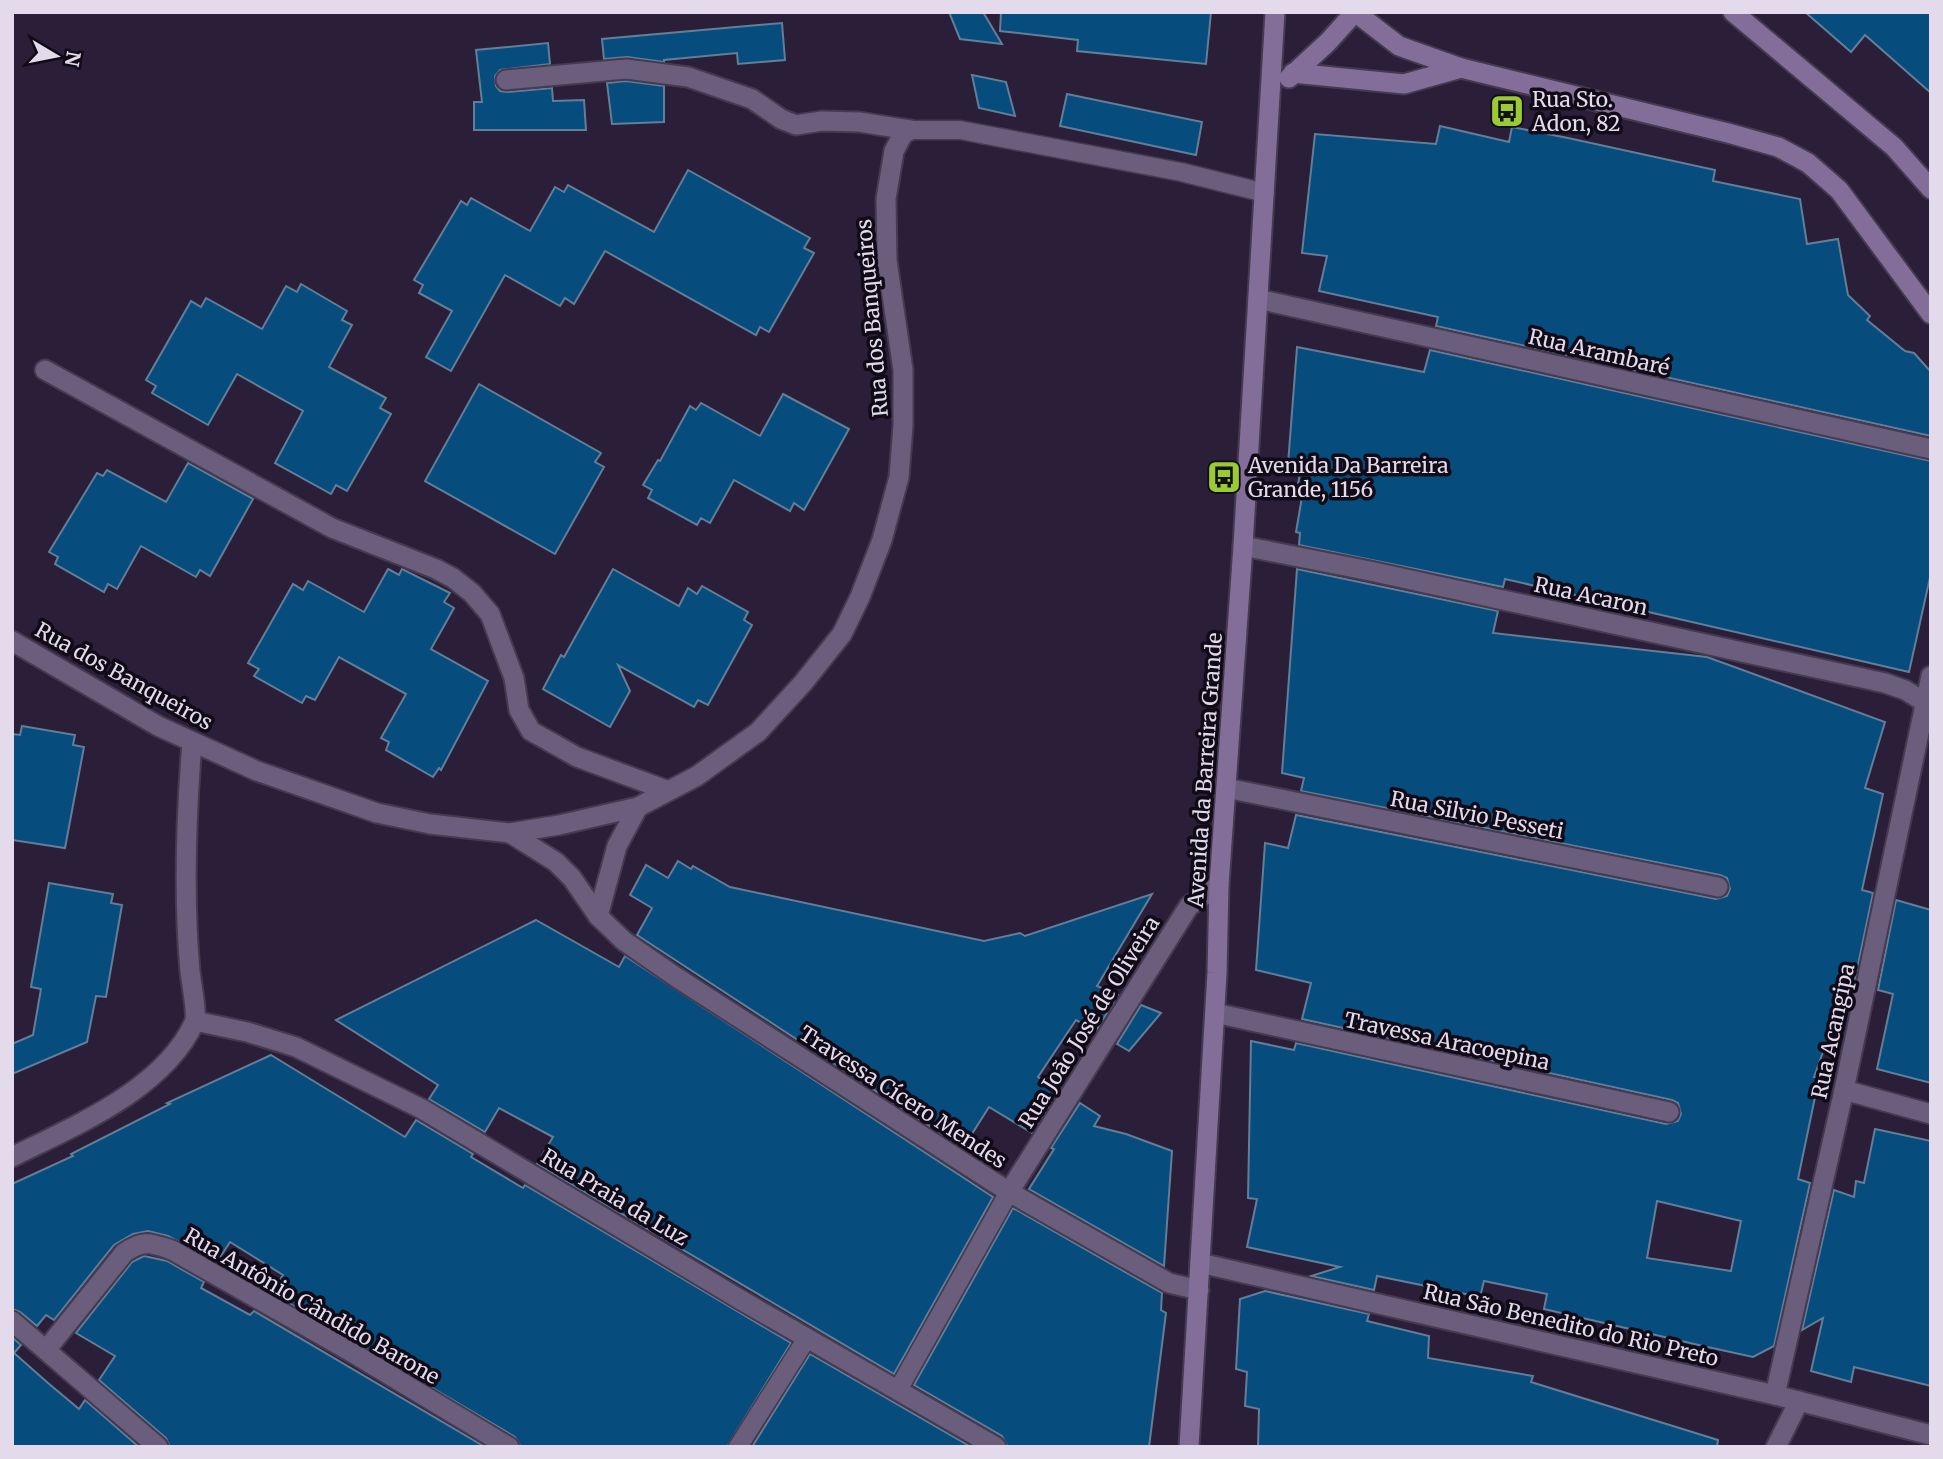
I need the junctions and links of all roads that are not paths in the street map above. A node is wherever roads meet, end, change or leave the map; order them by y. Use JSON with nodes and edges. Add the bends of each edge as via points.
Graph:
{"nodes":[{"id":1,"x":1275,"y":12,"type":"edge"},
{"id":2,"x":1355,"y":12,"type":"edge"},
{"id":3,"x":1733,"y":12,"type":"edge"},
{"id":4,"x":1461,"y":68,"type":"junction"},
{"id":5,"x":1293,"y":73,"type":"junction"},
{"id":6,"x":506,"y":80,"type":"dead end"},
{"id":7,"x":1271,"y":96,"type":"junction"},
{"id":8,"x":910,"y":130,"type":"junction"},
{"id":9,"x":1931,"y":189,"type":"edge"},
{"id":10,"x":1265,"y":193,"type":"junction"},
{"id":11,"x":1258,"y":299,"type":"junction"},
{"id":12,"x":1931,"y":314,"type":"edge"},
{"id":13,"x":45,"y":370,"type":"dead end"},
{"id":14,"x":1931,"y":449,"type":"edge"},
{"id":15,"x":1243,"y":546,"type":"junction"},
{"id":16,"x":12,"y":641,"type":"edge"},
{"id":17,"x":1931,"y":676,"type":"edge"},
{"id":18,"x":1928,"y":704,"type":"edge"},
{"id":19,"x":192,"y":742,"type":"junction"},
{"id":20,"x":1226,"y":788,"type":"junction"},
{"id":21,"x":666,"y":790,"type":"junction"},
{"id":22,"x":638,"y":807,"type":"junction"},
{"id":23,"x":510,"y":833,"type":"junction"},
{"id":24,"x":1219,"y":886,"type":"junction"},
{"id":25,"x":1718,"y":887,"type":"dead end"},
{"id":26,"x":598,"y":915,"type":"junction"},
{"id":27,"x":1215,"y":1013,"type":"junction"},
{"id":28,"x":195,"y":1021,"type":"junction"},
{"id":29,"x":1844,"y":1090,"type":"junction"},
{"id":30,"x":1669,"y":1112,"type":"dead end"},
{"id":31,"x":1931,"y":1114,"type":"edge"},
{"id":32,"x":12,"y":1157,"type":"edge"},
{"id":33,"x":1009,"y":1192,"type":"junction"},
{"id":34,"x":1200,"y":1262,"type":"junction"},
{"id":35,"x":1199,"y":1290,"type":"junction"},
{"id":36,"x":12,"y":1321,"type":"edge"},
{"id":37,"x":807,"y":1338,"type":"junction"},
{"id":38,"x":46,"y":1350,"type":"junction"},
{"id":39,"x":898,"y":1390,"type":"junction"},
{"id":40,"x":1775,"y":1395,"type":"junction"},
{"id":41,"x":1799,"y":1401,"type":"junction"},
{"id":42,"x":1931,"y":1435,"type":"edge"},
{"id":43,"x":158,"y":1447,"type":"edge"},
{"id":44,"x":509,"y":1447,"type":"edge"},
{"id":45,"x":738,"y":1447,"type":"edge"},
{"id":46,"x":996,"y":1447,"type":"edge"},
{"id":47,"x":1189,"y":1447,"type":"edge"},
{"id":48,"x":1776,"y":1447,"type":"edge"}],
"edges":[{"from":1,"to":7,"type":"main road","name":"Avenida da Barreira Grande"},
{"from":2,"to":4,"type":"main road","via":[[1399,46]]},
{"from":2,"to":5,"type":"main road"},
{"from":3,"to":9,"type":"main road","via":[[1894,147]]},
{"from":4,"to":5,"type":"main road","via":[[1404,84]]},
{"from":4,"to":12,"type":"main road","via":[[1778,147],[1808,163],[1839,190]]},
{"from":5,"to":7,"type":"main road"},
{"from":6,"to":8,"type":"street","via":[[626,69],[688,77],[752,99],[796,125],[859,122]]},
{"from":7,"to":10,"type":"main road","name":"Avenida da Barreira Grande"},
{"from":8,"to":10,"type":"lane","via":[[960,130],[1181,172]]},
{"from":8,"to":21,"type":"street","name":"Rua dos Banqueiros","via":[[894,151],[886,199],[887,261],[903,370],[903,426],[899,477],[882,540],[842,634],[803,683],[758,733],[697,776]]},
{"from":10,"to":11,"type":"main road","name":"Avenida da Barreira Grande"},
{"from":11,"to":14,"type":"street","name":"Rua Arambaré"},
{"from":11,"to":15,"type":"main road","name":"Avenida da Barreira Grande"},
{"from":13,"to":21,"type":"street","via":[[332,528],[453,578],[490,614],[514,678],[519,710],[531,731],[577,757]]},
{"from":15,"to":18,"type":"street","name":"Rua Acaron","via":[[1885,683]]},
{"from":15,"to":20,"type":"main road","name":"Avenida da Barreira Grande"},
{"from":16,"to":19,"type":"street","name":"Rua dos Banqueiros"},
{"from":17,"to":18,"type":"street","name":"Rua Acangipa"},
{"from":18,"to":29,"type":"street","name":"Rua Acangipa"},
{"from":19,"to":23,"type":"street","name":"Rua dos Banqueiros","via":[[257,771],[377,813]]},
{"from":19,"to":28,"type":"street","via":[[186,816],[186,920]]},
{"from":20,"to":24,"type":"main road","name":"Avenida da Barreira Grande"},
{"from":20,"to":25,"type":"street","name":"Rua Silvio Pesseti"},
{"from":21,"to":22,"type":"street","name":"Rua dos Banqueiros"},
{"from":22,"to":23,"type":"street","name":"Rua dos Banqueiros"},
{"from":22,"to":26,"type":"street","via":[[617,846]]},
{"from":23,"to":26,"type":"street","name":"Travessa Cícero Mendes","via":[[556,862]]},
{"from":24,"to":27,"type":"main road","name":"Avenida da Barreira Grande"},
{"from":24,"to":33,"type":"street","name":"Rua João José de Oliveira","via":[[1189,906]]},
{"from":26,"to":33,"type":"street","name":"Travessa Cícero Mendes","via":[[624,941],[676,977]]},
{"from":27,"to":30,"type":"street","name":"Travessa Aracoepina"},
{"from":27,"to":34,"type":"main road","name":"Avenida da Barreira Grande"},
{"from":28,"to":32,"type":"street","via":[[171,1057],[146,1080],[91,1118]]},
{"from":28,"to":37,"type":"street","name":"Rua Praia da Luz","via":[[296,1047],[422,1109]]},
{"from":29,"to":31,"type":"street"},
{"from":29,"to":40,"type":"street","name":"Rua Acangipa"},
{"from":33,"to":35,"type":"street","name":"Travessa Cícero Mendes","via":[[1169,1283]]},
{"from":33,"to":39,"type":"lane"},
{"from":34,"to":35,"type":"main road","name":"Avenida da Barreira Grande"},
{"from":34,"to":40,"type":"street","name":"Rua São Benedito do Rio Preto"},
{"from":35,"to":47,"type":"main road","name":"Avenida da Barreira Grande"},
{"from":36,"to":38,"type":"street"},
{"from":37,"to":39,"type":"street","name":"Rua Praia da Luz"},
{"from":37,"to":45,"type":"lane"},
{"from":38,"to":43,"type":"street"},
{"from":38,"to":44,"type":"street","name":"Rua Antônio Cândido Barone","via":[[124,1253],[148,1242],[172,1250]]},
{"from":39,"to":46,"type":"street","name":"Rua Praia da Luz"},
{"from":40,"to":41,"type":"street","name":"Rua São Benedito do Rio Preto"},
{"from":41,"to":42,"type":"street","name":"Rua São Benedito do Rio Preto"},
{"from":41,"to":48,"type":"street"}]}
